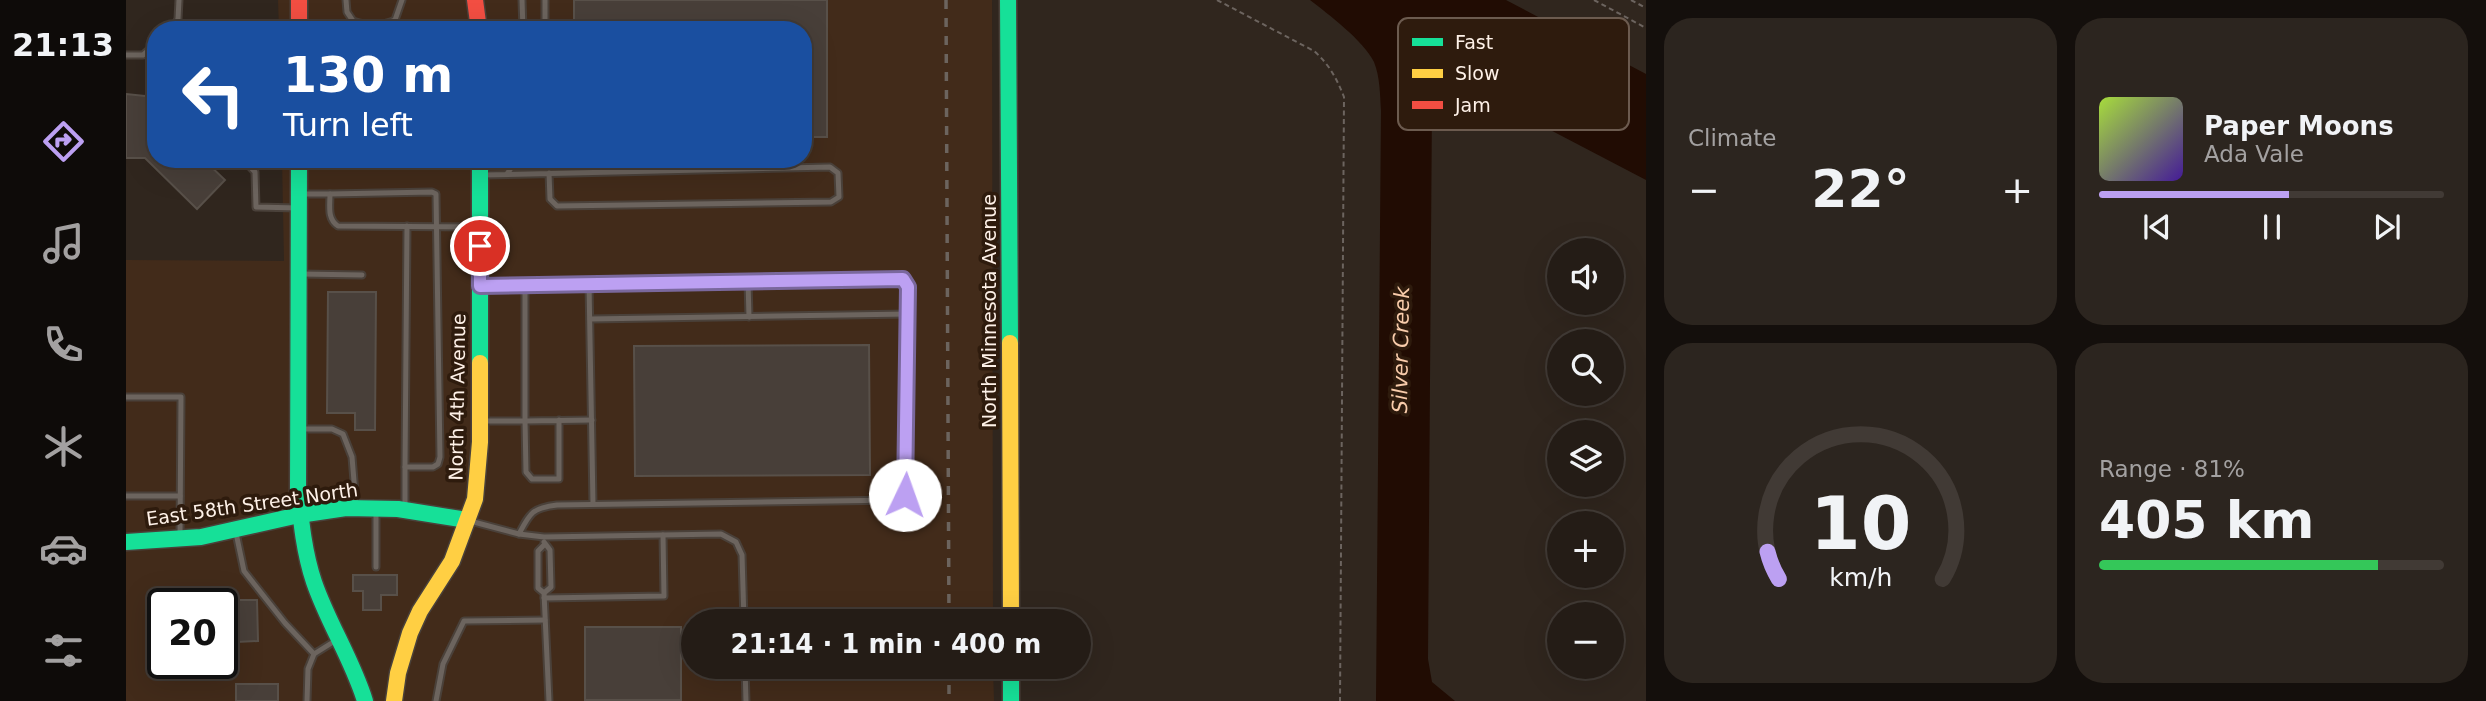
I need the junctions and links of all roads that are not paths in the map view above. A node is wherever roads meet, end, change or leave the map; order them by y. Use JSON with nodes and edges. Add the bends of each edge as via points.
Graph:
{"nodes":[{"id":1,"x":179,"y":0,"type":"edge"},
{"id":2,"x":299,"y":0,"type":"edge"},
{"id":3,"x":346,"y":0,"type":"edge"},
{"id":4,"x":402,"y":0,"type":"edge"},
{"id":5,"x":475,"y":0,"type":"edge"},
{"id":6,"x":522,"y":0,"type":"edge"},
{"id":7,"x":545,"y":0,"type":"edge"},
{"id":8,"x":1008,"y":0,"type":"edge"},
{"id":9,"x":177,"y":21,"type":"edge"},
{"id":10,"x":299,"y":21,"type":"edge"},
{"id":11,"x":352,"y":21,"type":"edge"},
{"id":12,"x":394,"y":21,"type":"edge"},
{"id":13,"x":478,"y":21,"type":"edge"},
{"id":14,"x":523,"y":21,"type":"edge"},
{"id":15,"x":545,"y":21,"type":"edge"},
{"id":16,"x":147,"y":52,"type":"edge"},
{"id":17,"x":126,"y":55,"type":"edge"},
{"id":18,"x":812,"y":167,"type":"edge"},
{"id":19,"x":251,"y":168,"type":"edge"},
{"id":20,"x":299,"y":168,"type":"edge"},
{"id":21,"x":480,"y":168,"type":"edge"},
{"id":22,"x":484,"y":168,"type":"edge"},
{"id":23,"x":511,"y":168,"type":"edge"},
{"id":24,"x":783,"y":168,"type":"edge"},
{"id":25,"x":549,"y":173,"type":"junction"},
{"id":26,"x":507,"y":174,"type":"junction"},
{"id":27,"x":330,"y":194,"type":"junction"},
{"id":28,"x":299,"y":201,"type":"junction"},
{"id":29,"x":407,"y":226,"type":"junction"},
{"id":30,"x":437,"y":226,"type":"junction"},
{"id":31,"x":480,"y":227,"type":"junction"},
{"id":32,"x":299,"y":274,"type":"junction"},
{"id":33,"x":362,"y":275,"type":"dead end"},
{"id":34,"x":748,"y":281,"type":"junction"},
{"id":35,"x":589,"y":284,"type":"junction"},
{"id":36,"x":525,"y":285,"type":"junction"},
{"id":37,"x":480,"y":286,"type":"junction"},
{"id":38,"x":908,"y":314,"type":"junction"},
{"id":39,"x":749,"y":317,"type":"junction"},
{"id":40,"x":590,"y":319,"type":"junction"},
{"id":41,"x":126,"y":397,"type":"edge"},
{"id":42,"x":559,"y":420,"type":"junction"},
{"id":43,"x":592,"y":420,"type":"junction"},
{"id":44,"x":480,"y":421,"type":"junction"},
{"id":45,"x":525,"y":421,"type":"junction"},
{"id":46,"x":298,"y":429,"type":"junction"},
{"id":47,"x":405,"y":467,"type":"junction"},
{"id":48,"x":126,"y":496,"type":"edge"},
{"id":49,"x":180,"y":496,"type":"junction"},
{"id":50,"x":593,"y":504,"type":"junction"},
{"id":51,"x":357,"y":508,"type":"junction"},
{"id":52,"x":376,"y":508,"type":"junction"},
{"id":53,"x":404,"y":509,"type":"junction"},
{"id":54,"x":300,"y":515,"type":"junction"},
{"id":55,"x":467,"y":520,"type":"junction"},
{"id":56,"x":235,"y":530,"type":"junction"},
{"id":57,"x":519,"y":534,"type":"junction"},
{"id":58,"x":663,"y":535,"type":"junction"},
{"id":59,"x":544,"y":537,"type":"junction"},
{"id":60,"x":180,"y":539,"type":"junction"},
{"id":61,"x":126,"y":542,"type":"edge"},
{"id":62,"x":544,"y":545,"type":"junction"},
{"id":63,"x":376,"y":567,"type":"dead end"},
{"id":64,"x":544,"y":596,"type":"junction"},
{"id":65,"x":744,"y":609,"type":"edge"},
{"id":66,"x":1011,"y":609,"type":"edge"},
{"id":67,"x":545,"y":620,"type":"junction"},
{"id":68,"x":341,"y":638,"type":"junction"},
{"id":69,"x":314,"y":654,"type":"junction"},
{"id":70,"x":745,"y":679,"type":"edge"},
{"id":71,"x":1011,"y":679,"type":"edge"},
{"id":72,"x":307,"y":701,"type":"edge"},
{"id":73,"x":365,"y":701,"type":"edge"},
{"id":74,"x":394,"y":701,"type":"edge"},
{"id":75,"x":436,"y":701,"type":"edge"},
{"id":76,"x":549,"y":701,"type":"edge"},
{"id":77,"x":746,"y":701,"type":"edge"},
{"id":78,"x":1011,"y":701,"type":"edge"}],
"edges":[{"from":1,"to":9,"type":"lane"},
{"from":2,"to":10,"type":"street"},
{"from":3,"to":11,"type":"lane"},
{"from":4,"to":12,"type":"lane"},
{"from":5,"to":13,"type":"street"},
{"from":6,"to":14,"type":"lane"},
{"from":7,"to":15,"type":"lane"},
{"from":8,"to":66,"type":"street","name":"North Minnesota Avenue"},
{"from":16,"to":17,"type":"lane"},
{"from":18,"to":25,"type":"lane","via":[[830,167],[838,173],[839,197],[831,202],[557,206],[550,200]]},
{"from":19,"to":28,"type":"lane","via":[[256,207]]},
{"from":20,"to":28,"type":"street"},
{"from":21,"to":31,"type":"street","name":"North 4th Avenue"},
{"from":22,"to":26,"type":"lane"},
{"from":23,"to":26,"type":"lane"},
{"from":24,"to":25,"type":"lane"},
{"from":25,"to":26,"type":"lane"},
{"from":27,"to":28,"type":"lane"},
{"from":27,"to":29,"type":"lane","via":[[330,217],[338,226]]},
{"from":27,"to":30,"type":"lane","via":[[432,192],[437,199]]},
{"from":28,"to":32,"type":"street"},
{"from":29,"to":30,"type":"lane"},
{"from":29,"to":47,"type":"lane"},
{"from":30,"to":31,"type":"lane"},
{"from":30,"to":47,"type":"lane","via":[[440,457],[433,467]]},
{"from":31,"to":37,"type":"street","name":"North 4th Avenue"},
{"from":32,"to":33,"type":"lane"},
{"from":32,"to":46,"type":"street"},
{"from":34,"to":35,"type":"lane"},
{"from":34,"to":38,"type":"lane","via":[[903,279],[908,287]]},
{"from":34,"to":39,"type":"lane"},
{"from":35,"to":36,"type":"lane"},
{"from":35,"to":40,"type":"lane"},
{"from":36,"to":37,"type":"lane"},
{"from":36,"to":45,"type":"lane"},
{"from":37,"to":44,"type":"street","name":"North 4th Avenue"},
{"from":38,"to":39,"type":"lane"},
{"from":38,"to":50,"type":"lane","via":[[906,486],[900,500]]},
{"from":39,"to":40,"type":"lane"},
{"from":40,"to":43,"type":"lane"},
{"from":41,"to":49,"type":"lane","via":[[181,397]]},
{"from":42,"to":43,"type":"lane"},
{"from":42,"to":45,"type":"lane"},
{"from":42,"to":45,"type":"lane","via":[[559,479],[527,476]]},
{"from":43,"to":50,"type":"lane"},
{"from":44,"to":45,"type":"lane"},
{"from":44,"to":55,"type":"street","name":"North 4th Avenue","via":[[479,470]]},
{"from":46,"to":51,"type":"lane","via":[[332,429],[343,434],[352,457]]},
{"from":46,"to":54,"type":"street"},
{"from":47,"to":53,"type":"lane"},
{"from":48,"to":49,"type":"lane"},
{"from":49,"to":60,"type":"lane"},
{"from":50,"to":57,"type":"lane","via":[[538,508],[528,515]]},
{"from":51,"to":52,"type":"street","name":"East 58th Street North"},
{"from":51,"to":54,"type":"street","name":"East 58th Street North"},
{"from":52,"to":53,"type":"street","name":"East 58th Street North"},
{"from":52,"to":63,"type":"lane"},
{"from":53,"to":55,"type":"street","name":"East 58th Street North"},
{"from":54,"to":56,"type":"street","name":"East 58th Street North"},
{"from":54,"to":68,"type":"street","via":[[314,583]]},
{"from":55,"to":57,"type":"lane"},
{"from":55,"to":74,"type":"street","name":"North 4th Avenue","via":[[452,561],[410,633]]},
{"from":56,"to":60,"type":"street","name":"East 58th Street North"},
{"from":56,"to":69,"type":"lane","via":[[244,571]]},
{"from":57,"to":59,"type":"lane"},
{"from":58,"to":59,"type":"lane"},
{"from":58,"to":64,"type":"lane","via":[[664,596]]},
{"from":58,"to":65,"type":"lane","via":[[721,534],[736,542],[742,555]]},
{"from":59,"to":62,"type":"lane"},
{"from":60,"to":61,"type":"street","name":"East 58th Street North"},
{"from":62,"to":64,"type":"lane","via":[[538,551],[538,588]]},
{"from":62,"to":64,"type":"lane","via":[[550,550],[551,587]]},
{"from":64,"to":67,"type":"lane"},
{"from":67,"to":75,"type":"lane","via":[[464,621],[443,664]]},
{"from":67,"to":76,"type":"lane"},
{"from":68,"to":69,"type":"lane"},
{"from":68,"to":73,"type":"street"},
{"from":69,"to":72,"type":"lane","via":[[308,669]]},
{"from":70,"to":77,"type":"lane"},
{"from":71,"to":78,"type":"street"}]}
